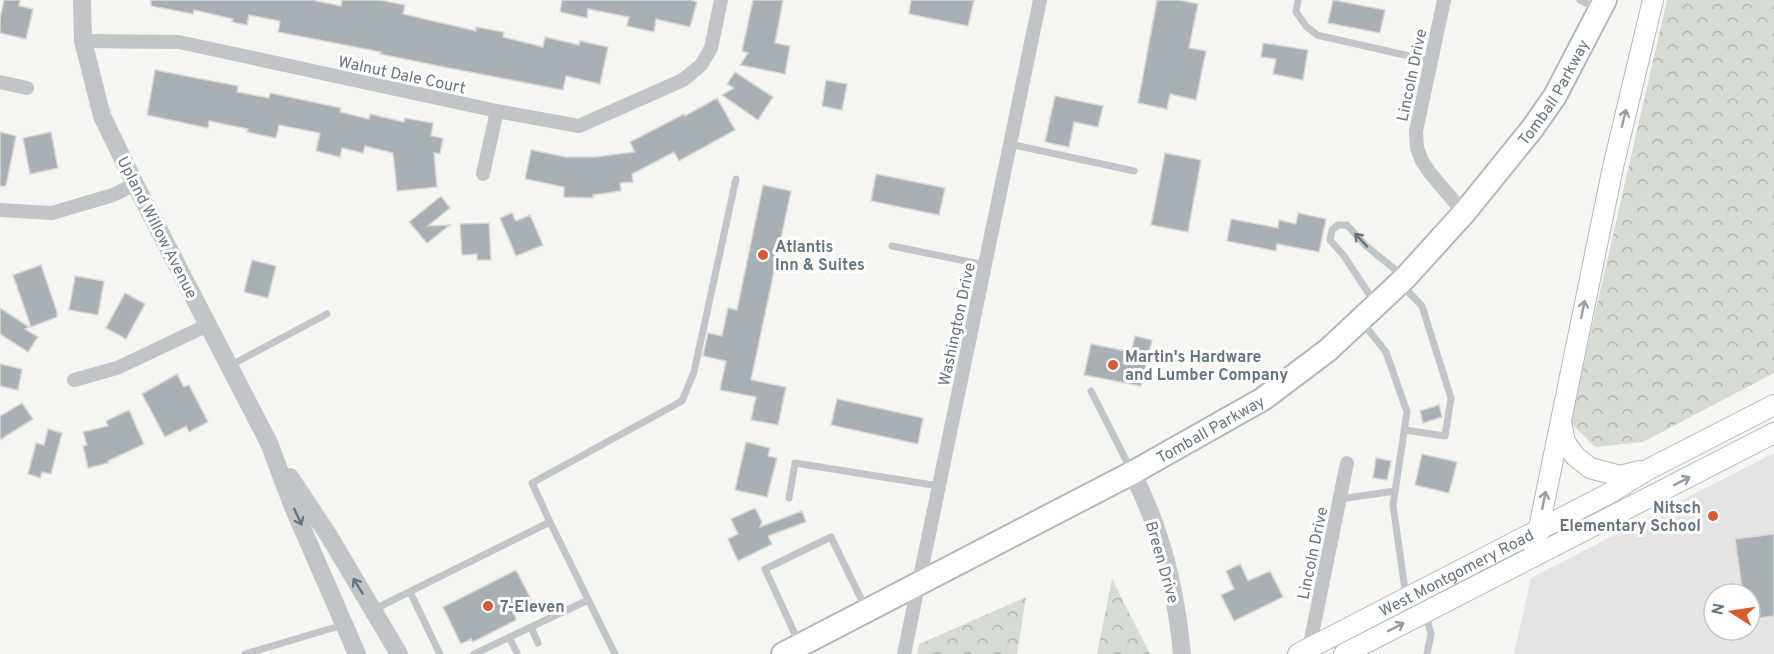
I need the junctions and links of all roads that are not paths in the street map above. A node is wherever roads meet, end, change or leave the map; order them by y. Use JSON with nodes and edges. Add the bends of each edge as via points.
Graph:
{"nodes":[{"id":1,"x":82,"y":0,"type":"edge"},
{"id":2,"x":721,"y":0,"type":"edge"},
{"id":3,"x":1040,"y":0,"type":"edge"},
{"id":4,"x":1298,"y":0,"type":"edge"},
{"id":5,"x":1444,"y":0,"type":"edge"},
{"id":6,"x":1653,"y":0,"type":"edge"},
{"id":7,"x":1595,"y":3,"type":"edge"},
{"id":8,"x":82,"y":41,"type":"junction"},
{"id":9,"x":1431,"y":61,"type":"junction"},
{"id":10,"x":0,"y":82,"type":"edge"},
{"id":11,"x":27,"y":87,"type":"dead end"},
{"id":12,"x":497,"y":111,"type":"junction"},
{"id":13,"x":1010,"y":144,"type":"junction"},
{"id":14,"x":1134,"y":171,"type":"dead end"},
{"id":15,"x":483,"y":174,"type":"dead end"},
{"id":16,"x":736,"y":179,"type":"dead end"},
{"id":17,"x":135,"y":184,"type":"junction"},
{"id":18,"x":0,"y":210,"type":"edge"},
{"id":19,"x":1464,"y":213,"type":"junction"},
{"id":20,"x":892,"y":246,"type":"dead end"},
{"id":21,"x":985,"y":265,"type":"junction"},
{"id":22,"x":1403,"y":280,"type":"junction"},
{"id":23,"x":1369,"y":313,"type":"junction"},
{"id":24,"x":327,"y":314,"type":"dead end"},
{"id":25,"x":208,"y":325,"type":"junction"},
{"id":26,"x":229,"y":366,"type":"junction"},
{"id":27,"x":74,"y":380,"type":"dead end"},
{"id":28,"x":1091,"y":391,"type":"dead end"},
{"id":29,"x":1774,"y":405,"type":"edge"},
{"id":30,"x":1560,"y":416,"type":"junction"},
{"id":31,"x":1405,"y":430,"type":"junction"},
{"id":32,"x":1774,"y":433,"type":"edge"},
{"id":33,"x":268,"y":443,"type":"junction"},
{"id":34,"x":1347,"y":464,"type":"dead end"},
{"id":35,"x":1649,"y":469,"type":"junction"},
{"id":36,"x":1132,"y":473,"type":"junction"},
{"id":37,"x":939,"y":486,"type":"junction"},
{"id":38,"x":1395,"y":491,"type":"junction"},
{"id":39,"x":789,"y":498,"type":"dead end"},
{"id":40,"x":1340,"y":499,"type":"junction"},
{"id":41,"x":550,"y":522,"type":"junction"},
{"id":42,"x":1538,"y":530,"type":"junction"},
{"id":43,"x":1533,"y":557,"type":"junction"},
{"id":44,"x":919,"y":584,"type":"junction"},
{"id":45,"x":410,"y":592,"type":"junction"},
{"id":46,"x":1407,"y":599,"type":"junction"},
{"id":47,"x":588,"y":600,"type":"junction"},
{"id":48,"x":373,"y":610,"type":"junction"},
{"id":49,"x":867,"y":611,"type":"junction"},
{"id":50,"x":1425,"y":613,"type":"junction"},
{"id":51,"x":344,"y":625,"type":"junction"},
{"id":52,"x":531,"y":627,"type":"junction"},
{"id":53,"x":509,"y":638,"type":"junction"},
{"id":54,"x":538,"y":643,"type":"dead end"},
{"id":55,"x":492,"y":646,"type":"junction"},
{"id":56,"x":791,"y":650,"type":"edge"},
{"id":57,"x":1304,"y":651,"type":"edge"},
{"id":58,"x":517,"y":653,"type":"edge"},
{"id":59,"x":245,"y":654,"type":"edge"},
{"id":60,"x":357,"y":654,"type":"edge"},
{"id":61,"x":399,"y":654,"type":"edge"},
{"id":62,"x":440,"y":654,"type":"edge"},
{"id":63,"x":474,"y":654,"type":"edge"},
{"id":64,"x":496,"y":654,"type":"edge"},
{"id":65,"x":615,"y":654,"type":"edge"},
{"id":66,"x":904,"y":654,"type":"edge"},
{"id":67,"x":1182,"y":654,"type":"edge"},
{"id":68,"x":1344,"y":654,"type":"edge"},
{"id":69,"x":1427,"y":654,"type":"edge"}],
"edges":[{"from":1,"to":8,"type":"street","name":"Upland Willow Avenue"},
{"from":2,"to":12,"type":"street","name":"Walnut Dale Court","via":[[711,48],[701,65],[683,80],[579,126]]},
{"from":3,"to":13,"type":"street","name":"Washington Drive"},
{"from":4,"to":9,"type":"lane","via":[[1296,12],[1317,34]]},
{"from":5,"to":9,"type":"street","name":"Lincoln Drive"},
{"from":30,"to":6,"type":"main road","one_way":true},
{"from":7,"to":19,"type":"main road","name":"Tomball Parkway","via":[[1555,96]]},
{"from":8,"to":12,"type":"street","name":"Walnut Dale Court","via":[[180,42]]},
{"from":8,"to":17,"type":"street","name":"Upland Willow Avenue","via":[[102,116]]},
{"from":9,"to":19,"type":"street","name":"Lincoln Drive","via":[[1416,131],[1417,147],[1430,173]]},
{"from":10,"to":11,"type":"street"},
{"from":12,"to":15,"type":"street"},
{"from":13,"to":14,"type":"lane"},
{"from":13,"to":21,"type":"street","name":"Washington Drive"},
{"from":16,"to":41,"type":"lane","via":[[694,372],[682,401],[532,483]]},
{"from":17,"to":18,"type":"street","via":[[113,195],[52,213]]},
{"from":17,"to":25,"type":"street","name":"Upland Willow Avenue"},
{"from":19,"to":22,"type":"main road","name":"Tomball Parkway"},
{"from":20,"to":21,"type":"lane"},
{"from":21,"to":37,"type":"street","name":"Washington Drive"},
{"from":22,"to":23,"type":"main road","name":"Tomball Parkway"},
{"from":22,"to":23,"type":"lane","one_way":true,"via":[[1347,225],[1332,230],[1330,240],[1344,256]]},
{"from":22,"to":31,"type":"lane","via":[[1422,306],[1451,398],[1445,436]]},
{"from":23,"to":31,"type":"lane","via":[[1407,411]]},
{"from":23,"to":36,"type":"main road","name":"Tomball Parkway","via":[[1263,399]]},
{"from":24,"to":26,"type":"lane"},
{"from":25,"to":26,"type":"street","name":"Upland Willow Avenue"},
{"from":25,"to":27,"type":"street","via":[[117,368]]},
{"from":26,"to":33,"type":"street","name":"Upland Willow Avenue"},
{"from":28,"to":36,"type":"lane"},
{"from":29,"to":35,"type":"main road","name":"West Montgomery Road"},
{"from":30,"to":35,"type":"main road","via":[[1565,442],[1590,468],[1620,476]]},
{"from":42,"to":30,"type":"main road","one_way":true},
{"from":31,"to":38,"type":"lane"},
{"from":43,"to":32,"type":"main road","name":"West Montgomery Road","one_way":true},
{"from":48,"to":33,"type":"street","name":"Upland Willow Avenue","one_way":true},
{"from":33,"to":51,"type":"street","name":"Upland Willow Avenue","one_way":true},
{"from":34,"to":40,"type":"street","name":"Lincoln Drive"},
{"from":35,"to":42,"type":"main road","name":"West Montgomery Road"},
{"from":36,"to":44,"type":"main road","name":"Tomball Parkway"},
{"from":36,"to":67,"type":"street","name":"Breen Drive","via":[[1159,536],[1171,577]]},
{"from":37,"to":39,"type":"lane","via":[[795,464]]},
{"from":37,"to":44,"type":"street","name":"Washington Drive"},
{"from":38,"to":40,"type":"lane"},
{"from":38,"to":46,"type":"lane","via":[[1393,505]]},
{"from":40,"to":57,"type":"street","name":"Lincoln Drive"},
{"from":41,"to":45,"type":"lane"},
{"from":41,"to":47,"type":"lane"},
{"from":42,"to":43,"type":"main road"},
{"from":42,"to":46,"type":"main road","name":"West Montgomery Road"},
{"from":43,"to":50,"type":"main road","name":"West Montgomery Road"},
{"from":44,"to":49,"type":"main road","name":"Tomball Parkway"},
{"from":44,"to":66,"type":"street","name":"Washington Drive"},
{"from":45,"to":48,"type":"lane"},
{"from":45,"to":62,"type":"lane"},
{"from":46,"to":57,"type":"main road","name":"West Montgomery Road"},
{"from":47,"to":52,"type":"lane"},
{"from":47,"to":65,"type":"lane"},
{"from":48,"to":51,"type":"street"},
{"from":48,"to":61,"type":"street","name":"Upland Willow Avenue"},
{"from":49,"to":56,"type":"main road","name":"Tomball Parkway"},
{"from":49,"to":56,"type":"lane","via":[[831,537],[765,569]]},
{"from":68,"to":50,"type":"main road","name":"West Montgomery Road","one_way":true},
{"from":50,"to":69,"type":"lane","via":[[1431,633]]},
{"from":51,"to":59,"type":"lane"},
{"from":51,"to":60,"type":"street","name":"Upland Willow Avenue"},
{"from":52,"to":53,"type":"lane"},
{"from":52,"to":54,"type":"lane"},
{"from":53,"to":55,"type":"lane"},
{"from":53,"to":58,"type":"lane"},
{"from":55,"to":63,"type":"lane"},
{"from":55,"to":64,"type":"lane"}]}
